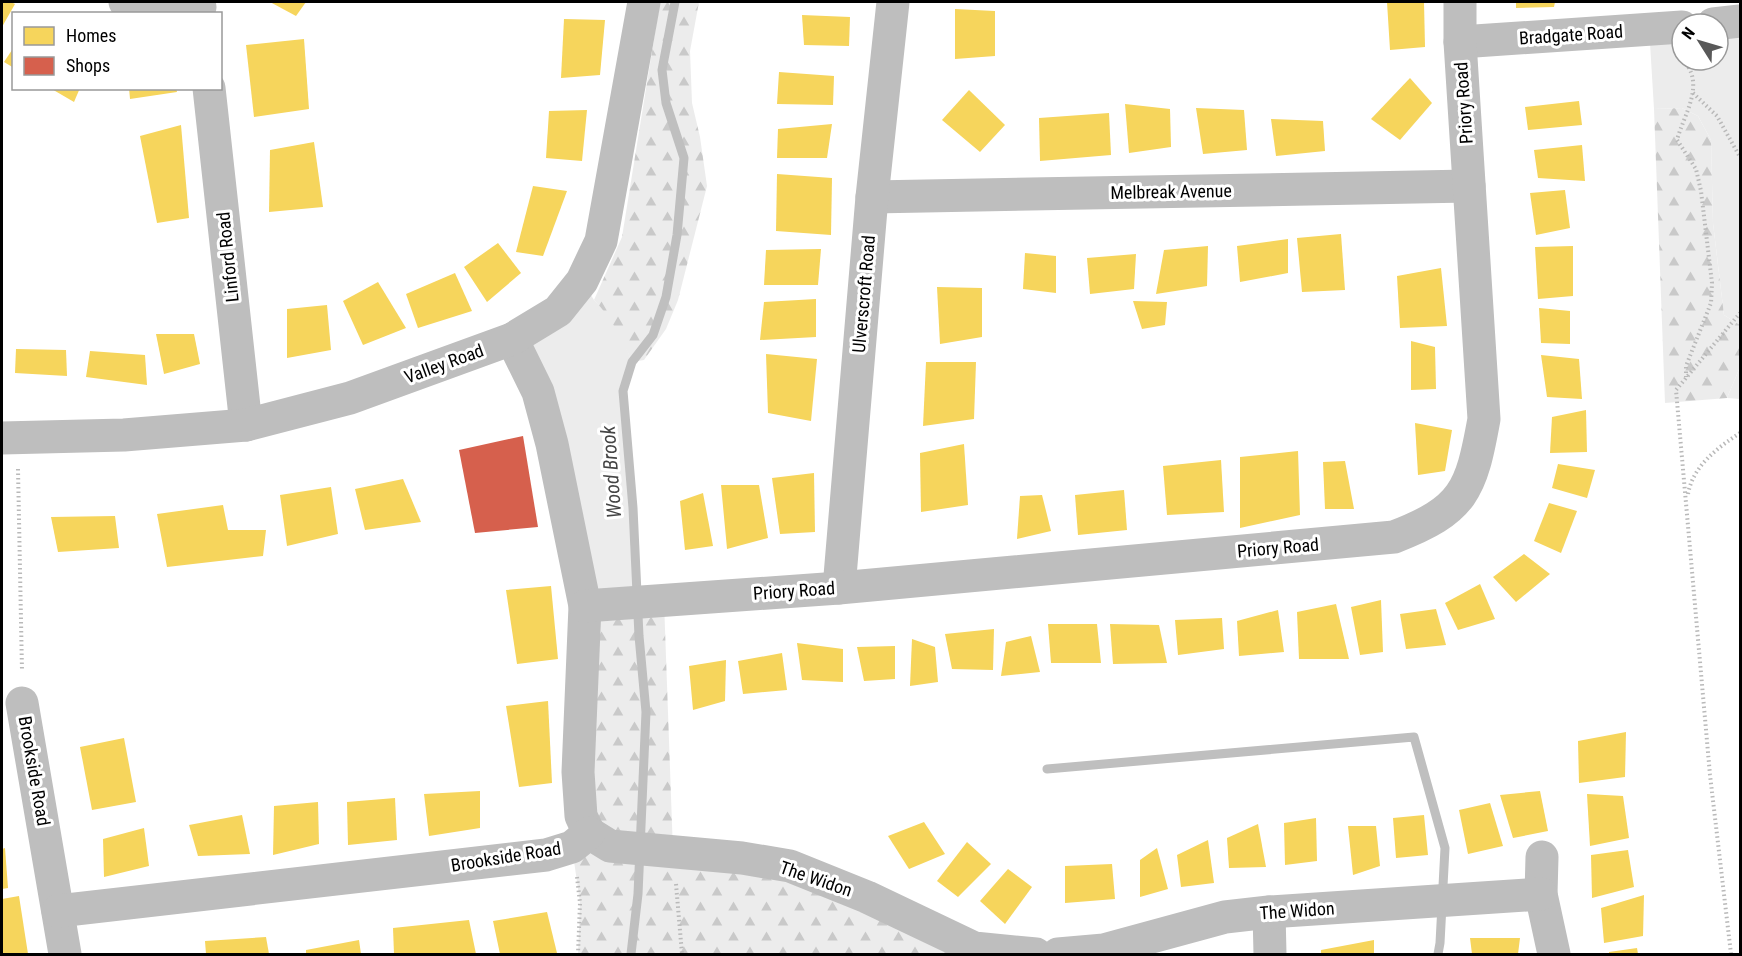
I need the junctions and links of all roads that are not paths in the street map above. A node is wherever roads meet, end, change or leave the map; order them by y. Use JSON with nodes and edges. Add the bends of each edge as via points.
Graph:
{"nodes":[{"id":1,"x":125,"y":2,"type":"edge"},
{"id":2,"x":644,"y":2,"type":"edge"},
{"id":3,"x":893,"y":2,"type":"edge"},
{"id":4,"x":1460,"y":2,"type":"edge"},
{"id":5,"x":201,"y":7,"type":"edge"},
{"id":6,"x":1670,"y":28,"type":"edge"},
{"id":7,"x":1460,"y":42,"type":"junction"},
{"id":8,"x":209,"y":90,"type":"edge"},
{"id":9,"x":1469,"y":186,"type":"junction"},
{"id":10,"x":872,"y":197,"type":"junction"},
{"id":11,"x":512,"y":339,"type":"junction"},
{"id":12,"x":246,"y":425,"type":"junction"},
{"id":13,"x":9,"y":438,"type":"edge"},
{"id":14,"x":838,"y":588,"type":"junction"},
{"id":15,"x":585,"y":606,"type":"junction"},
{"id":16,"x":22,"y":703,"type":"road end"},
{"id":17,"x":581,"y":840,"type":"junction"},
{"id":18,"x":1542,"y":857,"type":"dead end"},
{"id":19,"x":1540,"y":894,"type":"junction"},
{"id":20,"x":58,"y":911,"type":"junction"},
{"id":21,"x":1269,"y":912,"type":"junction"},
{"id":22,"x":974,"y":951,"type":"edge"},
{"id":23,"x":65,"y":954,"type":"edge"},
{"id":24,"x":1036,"y":954,"type":"edge"},
{"id":25,"x":1058,"y":954,"type":"edge"},
{"id":26,"x":1270,"y":954,"type":"edge"},
{"id":27,"x":1554,"y":954,"type":"edge"}],
"edges":[{"from":1,"to":5,"type":"street"},
{"from":2,"to":11,"type":"street","name":"Valley Road","via":[[601,241],[582,281],[558,311]]},
{"from":3,"to":10,"type":"street","name":"Ulverscroft Road"},
{"from":4,"to":7,"type":"street","name":"Priory Road"},
{"from":6,"to":7,"type":"street","name":"Bradgate Road"},
{"from":7,"to":9,"type":"street","name":"Priory Road"},
{"from":8,"to":12,"type":"street","name":"Linford Road"},
{"from":9,"to":10,"type":"street","name":"Melbreak Avenue"},
{"from":9,"to":14,"type":"street","name":"Priory Road","via":[[1484,419],[1468,486],[1450,508],[1425,525],[1394,537]]},
{"from":10,"to":14,"type":"street","name":"Ulverscroft Road"},
{"from":11,"to":12,"type":"street","name":"Valley Road","via":[[350,398]]},
{"from":11,"to":15,"type":"street","via":[[538,392],[547,423]]},
{"from":12,"to":13,"type":"street","name":"Valley Road","via":[[124,435]]},
{"from":14,"to":15,"type":"street","name":"Priory Road"},
{"from":15,"to":17,"type":"street","via":[[578,772]]},
{"from":16,"to":20,"type":"street","name":"Brookside Road"},
{"from":17,"to":20,"type":"street","name":"Brookside Road","via":[[546,855]]},
{"from":17,"to":22,"type":"street","name":"The Widon","via":[[790,866],[867,897]]},
{"from":18,"to":19,"type":"street"},
{"from":19,"to":21,"type":"street","name":"The Widon"},
{"from":19,"to":27,"type":"street"},
{"from":20,"to":23,"type":"street","name":"Brookside Road"},
{"from":21,"to":25,"type":"street","name":"The Widon","via":[[1225,917],[1104,950]]},
{"from":21,"to":26,"type":"street"},
{"from":22,"to":24,"type":"street","name":"The Widon"}]}
